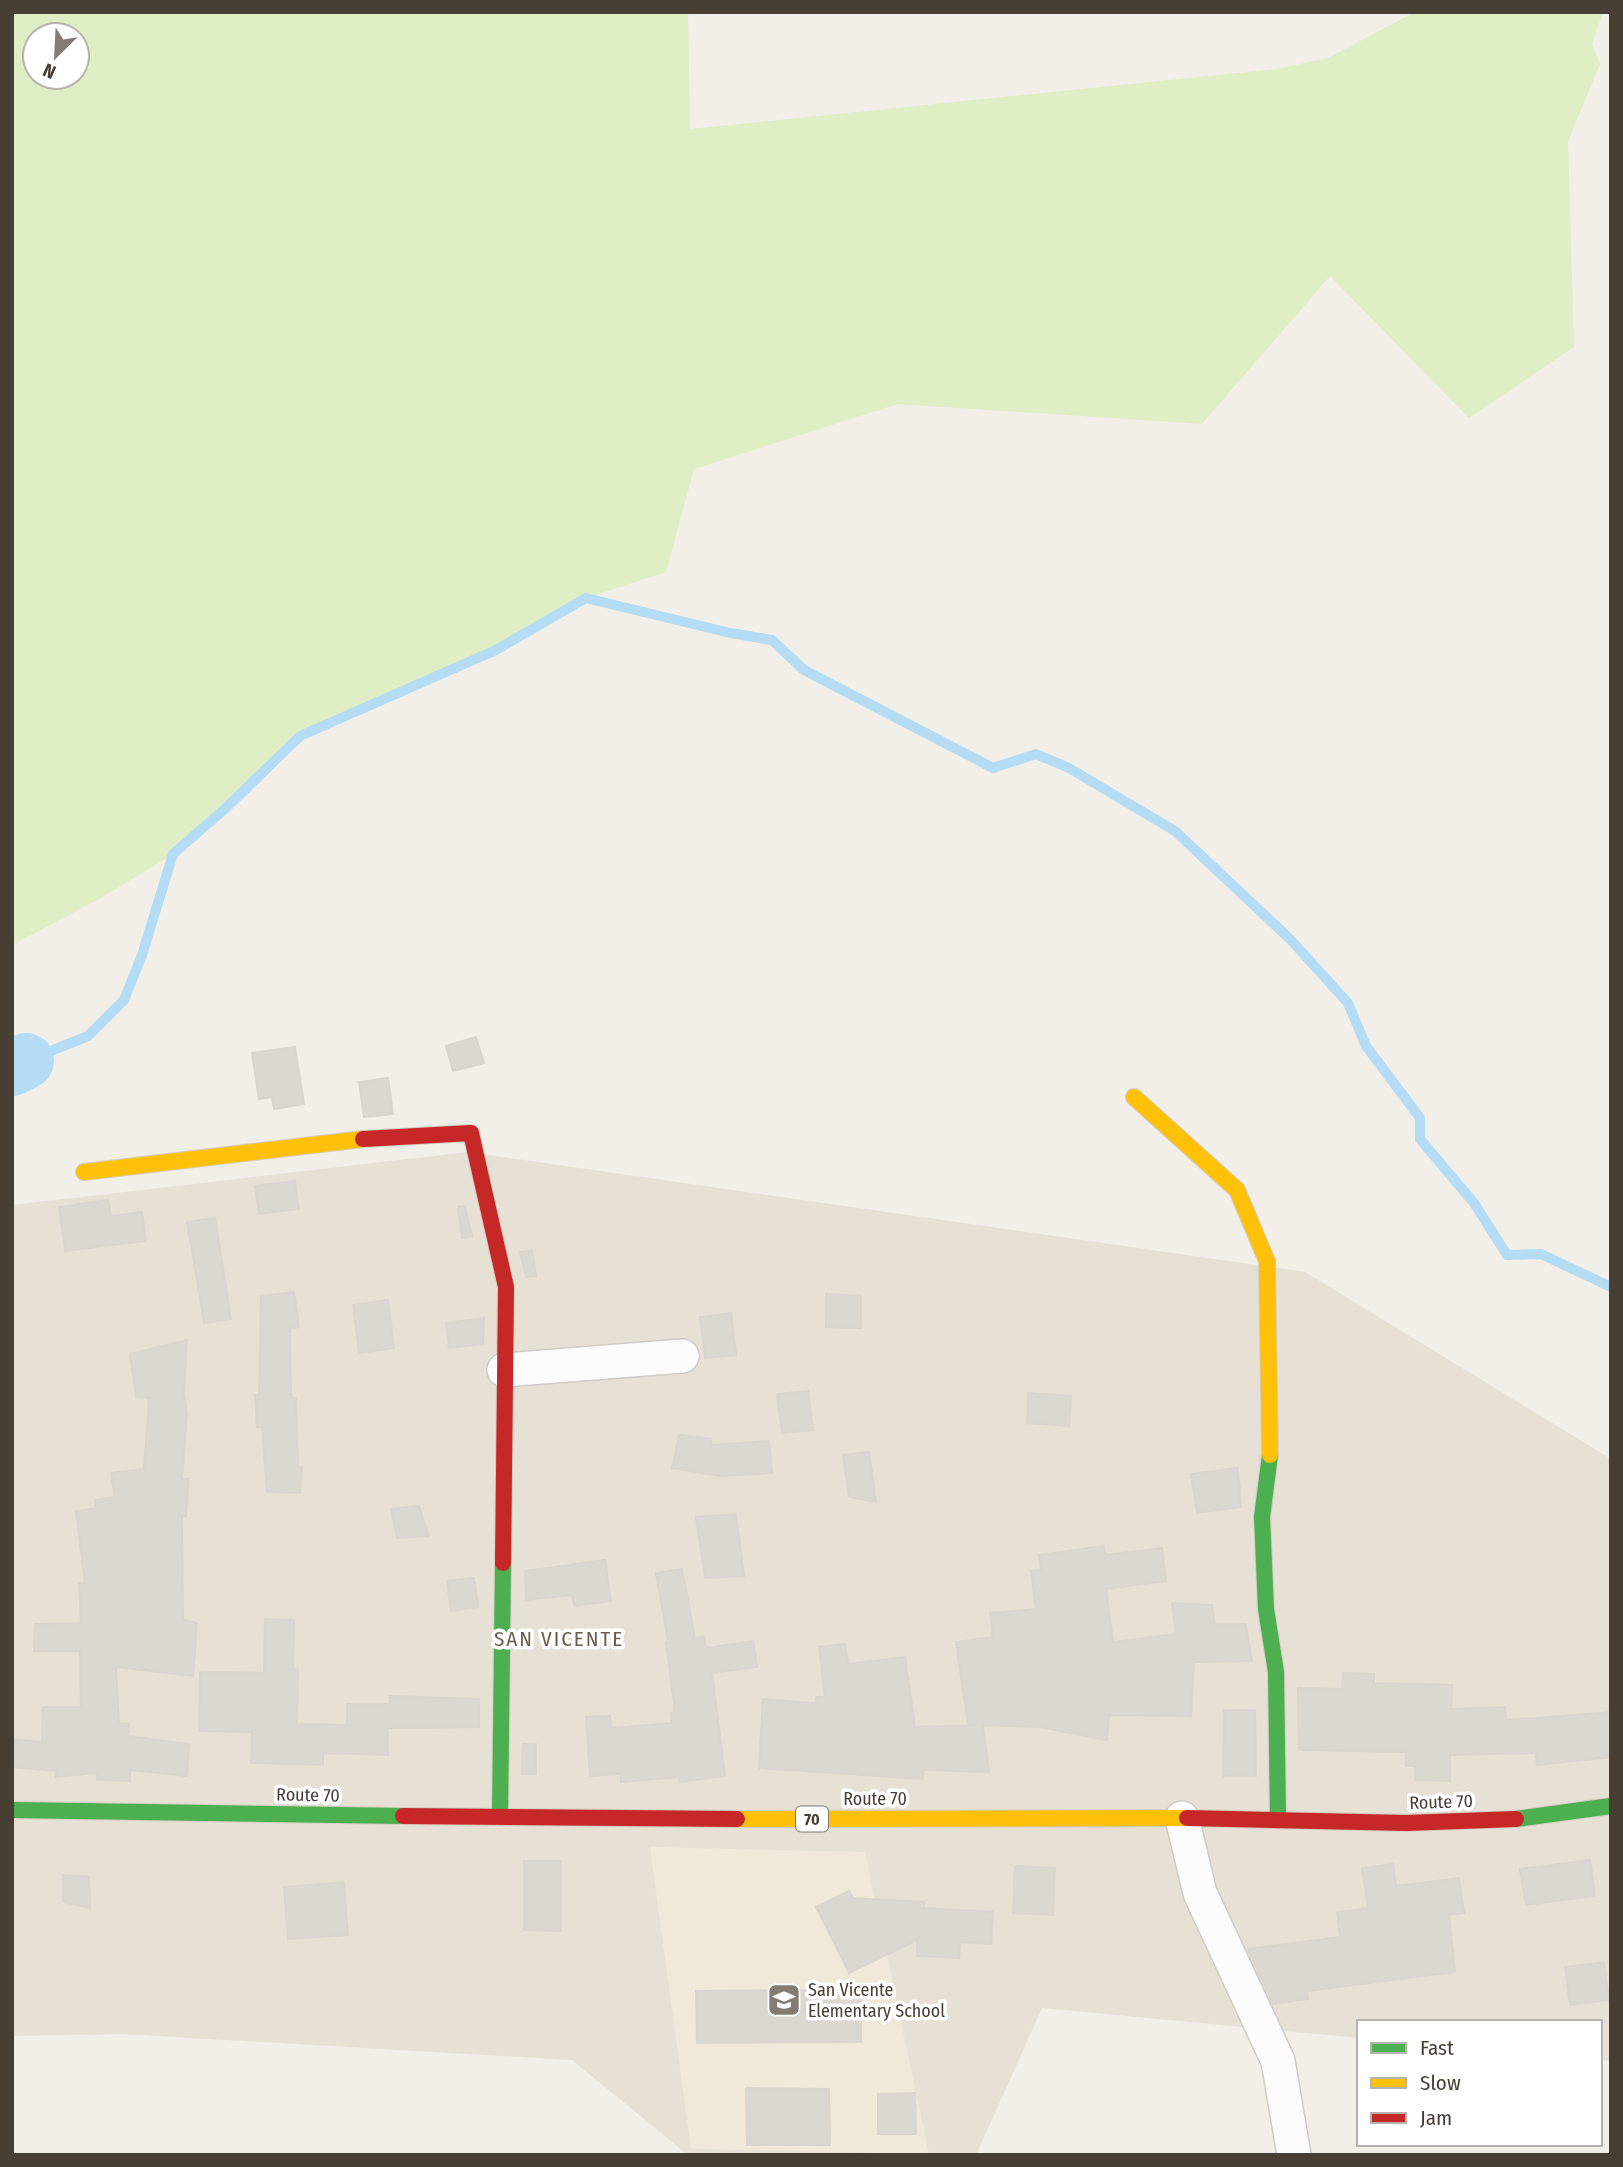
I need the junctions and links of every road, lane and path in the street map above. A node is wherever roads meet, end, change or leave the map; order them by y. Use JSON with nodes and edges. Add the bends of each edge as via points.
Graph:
{"nodes":[{"id":1,"x":1134,"y":1097,"type":"dead end"},
{"id":2,"x":84,"y":1172,"type":"dead end"},
{"id":3,"x":682,"y":1356,"type":"dead end"},
{"id":4,"x":504,"y":1370,"type":"junction"},
{"id":5,"x":1611,"y":1806,"type":"edge"},
{"id":6,"x":12,"y":1810,"type":"edge"},
{"id":7,"x":500,"y":1817,"type":"junction"},
{"id":8,"x":1182,"y":1818,"type":"junction"},
{"id":9,"x":1278,"y":1818,"type":"junction"},
{"id":10,"x":1294,"y":2155,"type":"edge"}],
"edges":[{"from":1,"to":9,"type":"main road","via":[[1237,1190],[1267,1261],[1272,1441],[1262,1517],[1266,1609],[1276,1672]]},
{"from":2,"to":4,"type":"main road","via":[[378,1137],[471,1133],[506,1287]]},
{"from":3,"to":4,"type":"street"},
{"from":4,"to":7,"type":"main road"},
{"from":5,"to":9,"type":"main road","name":"Route 70","number":"70","via":[[1533,1818],[1419,1822]]},
{"from":6,"to":7,"type":"main road","name":"Route 70","number":"70"},
{"from":7,"to":8,"type":"main road","name":"Route 70","number":"70"},
{"from":8,"to":9,"type":"main road","name":"Route 70","number":"70"},
{"from":8,"to":10,"type":"street","via":[[1200,1893],[1278,2061]]}]}
